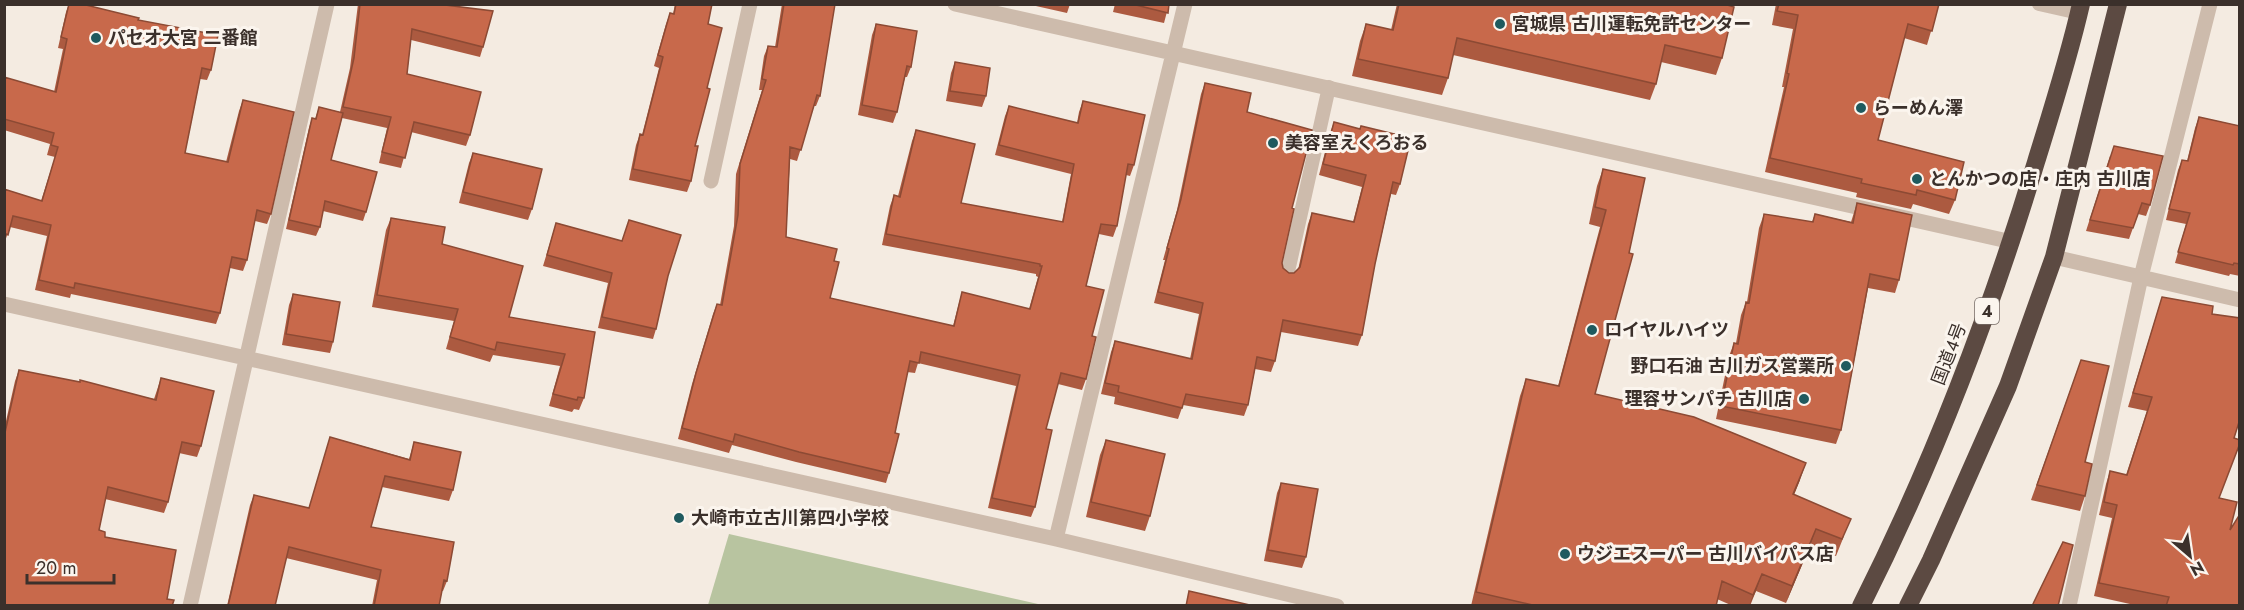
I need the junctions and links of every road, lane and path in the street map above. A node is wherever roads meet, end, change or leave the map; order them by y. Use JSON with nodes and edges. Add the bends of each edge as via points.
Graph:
{"nodes":[{"id":1,"x":327,"y":4,"type":"edge"},
{"id":2,"x":750,"y":4,"type":"edge"},
{"id":3,"x":955,"y":4,"type":"edge"},
{"id":4,"x":1185,"y":4,"type":"edge"},
{"id":5,"x":2038,"y":4,"type":"edge"},
{"id":6,"x":2118,"y":4,"type":"edge"},
{"id":7,"x":2210,"y":4,"type":"edge"},
{"id":8,"x":2080,"y":9,"type":"edge"},
{"id":9,"x":1174,"y":53,"type":"junction"},
{"id":10,"x":1329,"y":87,"type":"junction"},
{"id":11,"x":711,"y":181,"type":"dead end"},
{"id":12,"x":2012,"y":242,"type":"junction"},
{"id":13,"x":2055,"y":257,"type":"junction"},
{"id":14,"x":1287,"y":276,"type":"edge"},
{"id":15,"x":2141,"y":277,"type":"junction"},
{"id":16,"x":2240,"y":300,"type":"edge"},
{"id":17,"x":4,"y":304,"type":"edge"},
{"id":18,"x":247,"y":358,"type":"junction"},
{"id":19,"x":1056,"y":539,"type":"junction"},
{"id":20,"x":190,"y":606,"type":"edge"},
{"id":21,"x":1337,"y":606,"type":"edge"},
{"id":22,"x":1861,"y":606,"type":"edge"},
{"id":23,"x":1908,"y":606,"type":"edge"},
{"id":24,"x":2069,"y":606,"type":"edge"}],
"edges":[{"from":1,"to":18,"type":"street"},
{"from":2,"to":11,"type":"street"},
{"from":3,"to":9,"type":"street"},
{"from":4,"to":9,"type":"street"},
{"from":5,"to":8,"type":"lane"},
{"from":6,"to":13,"type":"highway"},
{"from":7,"to":15,"type":"street"},
{"from":8,"to":12,"type":"highway","name":"国道4号","number":"4"},
{"from":9,"to":10,"type":"street"},
{"from":9,"to":19,"type":"street"},
{"from":10,"to":12,"type":"street"},
{"from":10,"to":14,"type":"lane"},
{"from":12,"to":22,"type":"highway","name":"国道4号","number":"4","via":[[1963,378],[1893,542]]},
{"from":13,"to":15,"type":"street"},
{"from":13,"to":23,"type":"highway","via":[[2008,386]]},
{"from":15,"to":16,"type":"street"},
{"from":15,"to":24,"type":"street"},
{"from":17,"to":18,"type":"street"},
{"from":18,"to":19,"type":"street"},
{"from":18,"to":20,"type":"street"},
{"from":19,"to":21,"type":"street"}]}
